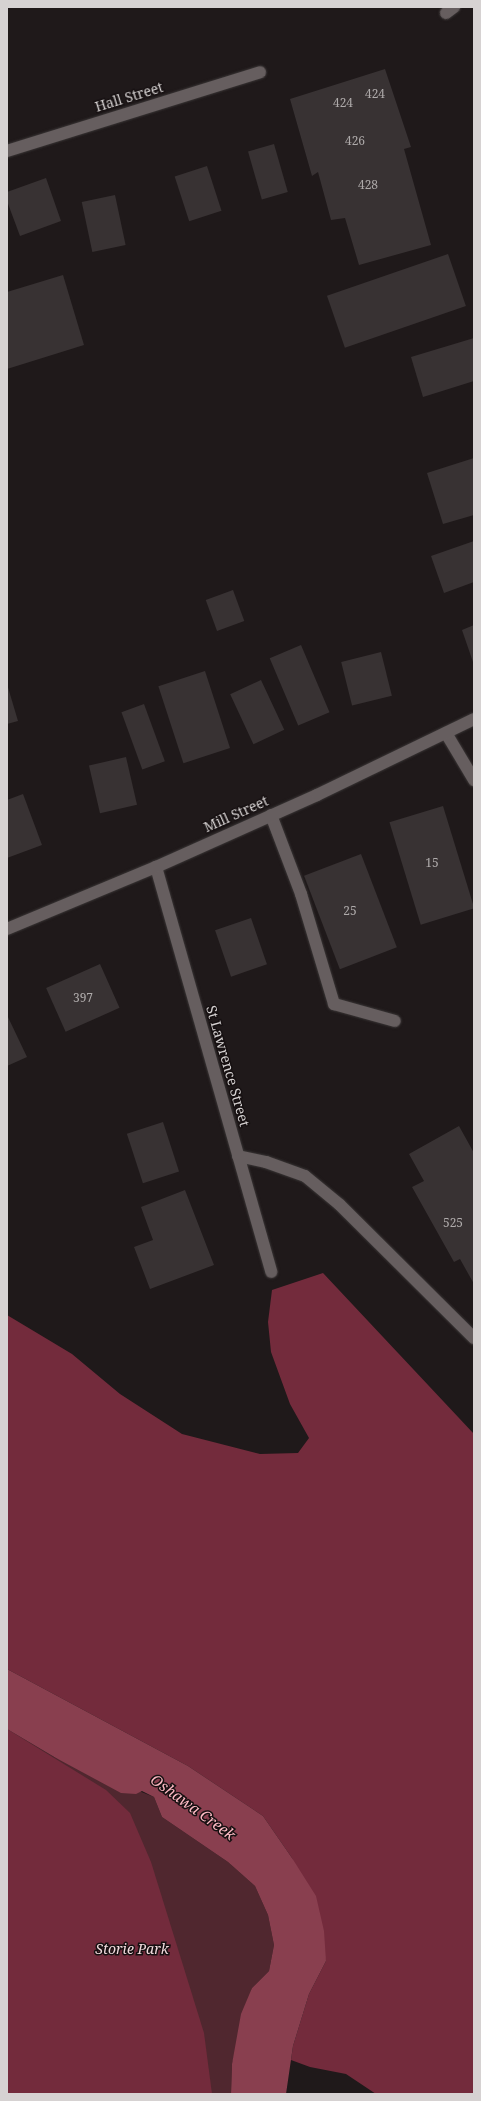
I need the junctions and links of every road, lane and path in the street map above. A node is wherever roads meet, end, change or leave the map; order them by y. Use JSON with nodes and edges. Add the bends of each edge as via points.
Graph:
{"nodes":[{"id":1,"x":260,"y":72,"type":"dead end"},
{"id":2,"x":7,"y":151,"type":"edge"},
{"id":3,"x":474,"y":719,"type":"edge"},
{"id":4,"x":446,"y":733,"type":"junction"},
{"id":5,"x":474,"y":780,"type":"edge"},
{"id":6,"x":271,"y":815,"type":"junction"},
{"id":7,"x":156,"y":867,"type":"junction"},
{"id":8,"x":7,"y":929,"type":"edge"},
{"id":9,"x":395,"y":1021,"type":"dead end"},
{"id":10,"x":238,"y":1156,"type":"junction"},
{"id":11,"x":271,"y":1272,"type":"dead end"},
{"id":12,"x":474,"y":1338,"type":"edge"}],
"edges":[{"from":1,"to":2,"type":"street","name":"Hall Street"},
{"from":3,"to":4,"type":"street","name":"Mill Street"},
{"from":4,"to":5,"type":"street"},
{"from":4,"to":6,"type":"street","name":"Mill Street"},
{"from":6,"to":7,"type":"street","name":"Mill Street"},
{"from":6,"to":9,"type":"street","via":[[301,894],[334,1004]]},
{"from":7,"to":8,"type":"street","name":"Mill Street"},
{"from":7,"to":10,"type":"street","name":"St Lawrence Street"},
{"from":10,"to":11,"type":"street","name":"St Lawrence Street"},
{"from":10,"to":12,"type":"street","via":[[266,1162],[305,1176],[340,1205]]}]}
